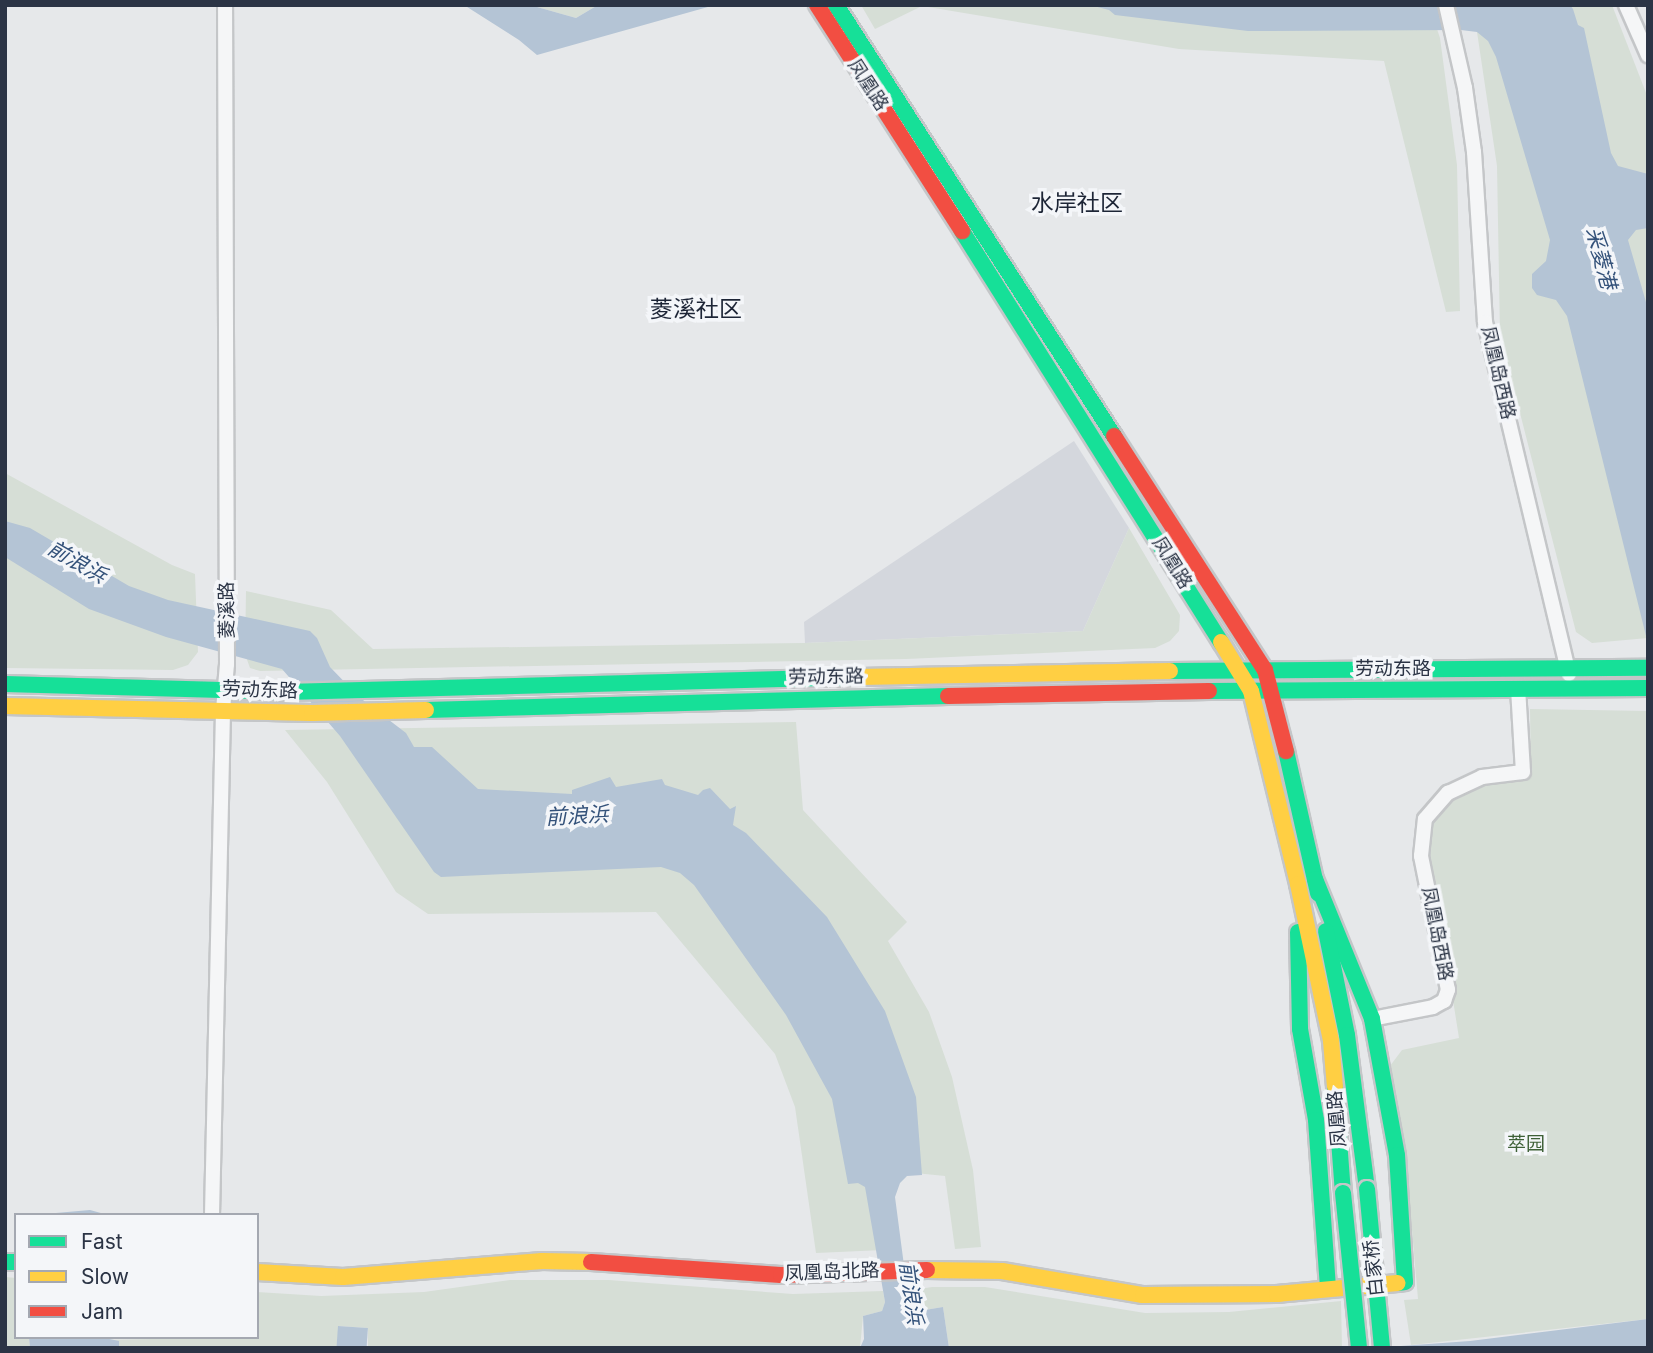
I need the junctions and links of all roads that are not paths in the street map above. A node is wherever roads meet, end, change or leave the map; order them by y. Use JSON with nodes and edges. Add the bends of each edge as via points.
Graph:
{"nodes":[{"id":1,"x":225,"y":5,"type":"edge"},
{"id":2,"x":817,"y":5,"type":"edge"},
{"id":3,"x":836,"y":5,"type":"edge"},
{"id":4,"x":1446,"y":5,"type":"edge"},
{"id":5,"x":1626,"y":5,"type":"edge"},
{"id":6,"x":1648,"y":55,"type":"edge"},
{"id":7,"x":1568,"y":668,"type":"junction"},
{"id":8,"x":1648,"y":668,"type":"edge"},
{"id":9,"x":1239,"y":670,"type":"junction"},
{"id":10,"x":1265,"y":670,"type":"junction"},
{"id":11,"x":5,"y":684,"type":"edge"},
{"id":12,"x":1648,"y":688,"type":"edge"},
{"id":13,"x":226,"y":689,"type":"junction"},
{"id":14,"x":1518,"y":689,"type":"junction"},
{"id":15,"x":1574,"y":689,"type":"junction"},
{"id":16,"x":1251,"y":691,"type":"junction"},
{"id":17,"x":1273,"y":692,"type":"junction"},
{"id":18,"x":5,"y":706,"type":"edge"},
{"id":19,"x":223,"y":710,"type":"junction"},
{"id":20,"x":1315,"y":879,"type":"junction"},
{"id":21,"x":1298,"y":884,"type":"junction"},
{"id":22,"x":1372,"y":1019,"type":"junction"},
{"id":23,"x":1367,"y":1188,"type":"joint"},
{"id":24,"x":1343,"y":1193,"type":"joint"},
{"id":25,"x":212,"y":1213,"type":"edge"},
{"id":26,"x":259,"y":1272,"type":"edge"},
{"id":27,"x":1328,"y":1288,"type":"junction"},
{"id":28,"x":1359,"y":1348,"type":"edge"},
{"id":29,"x":1382,"y":1348,"type":"edge"}],
"edges":[{"from":1,"to":13,"type":"street","name":"菱溪路"},
{"from":2,"to":9,"type":"main road","name":"凤凰路"},
{"from":3,"to":10,"type":"main road","name":"凤凰路"},
{"from":4,"to":7,"type":"street","name":"凤凰岛西路","via":[[1465,89],[1480,202],[1485,322]]},
{"from":5,"to":6,"type":"street"},
{"from":7,"to":8,"type":"main road","name":"劳动东路"},
{"from":7,"to":10,"type":"main road","name":"劳动东路"},
{"from":7,"to":15,"type":"street","name":"凤凰岛西路"},
{"from":9,"to":10,"type":"main road","name":"劳动东路"},
{"from":9,"to":13,"type":"main road","name":"劳动东路","via":[[285,692]]},
{"from":9,"to":16,"type":"main road","name":"凤凰路"},
{"from":10,"to":17,"type":"main road","name":"凤凰路"},
{"from":11,"to":13,"type":"main road","name":"劳动东路"},
{"from":12,"to":15,"type":"main road","name":"劳动东路"},
{"from":13,"to":19,"type":"street","name":"菱溪路"},
{"from":14,"to":15,"type":"main road","name":"劳动东路"},
{"from":14,"to":17,"type":"main road","name":"劳动东路"},
{"from":14,"to":22,"type":"street","name":"凤凰岛西路","via":[[1522,772],[1482,777],[1448,793],[1424,820],[1421,856],[1448,990],[1444,1001]]},
{"from":16,"to":17,"type":"main road","name":"劳动东路"},
{"from":16,"to":19,"type":"main road","name":"劳动东路","via":[[312,713]]},
{"from":16,"to":21,"type":"main road","name":"凤凰路"},
{"from":17,"to":20,"type":"main road","name":"凤凰路"},
{"from":18,"to":19,"type":"main road","name":"劳动东路"},
{"from":19,"to":25,"type":"street","name":"菱溪路"},
{"from":20,"to":22,"type":"main road"},
{"from":20,"to":23,"type":"main road","name":"凤凰路","via":[[1347,1035]]},
{"from":21,"to":24,"type":"main road","name":"凤凰路","via":[[1331,1041]]},
{"from":21,"to":27,"type":"main road","via":[[1300,1029],[1316,1120]]},
{"from":22,"to":27,"type":"main road","name":"凤凰岛北路","via":[[1397,1155],[1405,1282]]},
{"from":23,"to":29,"type":"main road","name":"白家桥","bridge":true},
{"from":24,"to":28,"type":"main road","name":"白家桥","bridge":true},
{"from":26,"to":27,"type":"main road","name":"凤凰岛北路","via":[[343,1277],[542,1261],[781,1275],[904,1269],[1002,1272],[1143,1295],[1277,1294]]}]}
